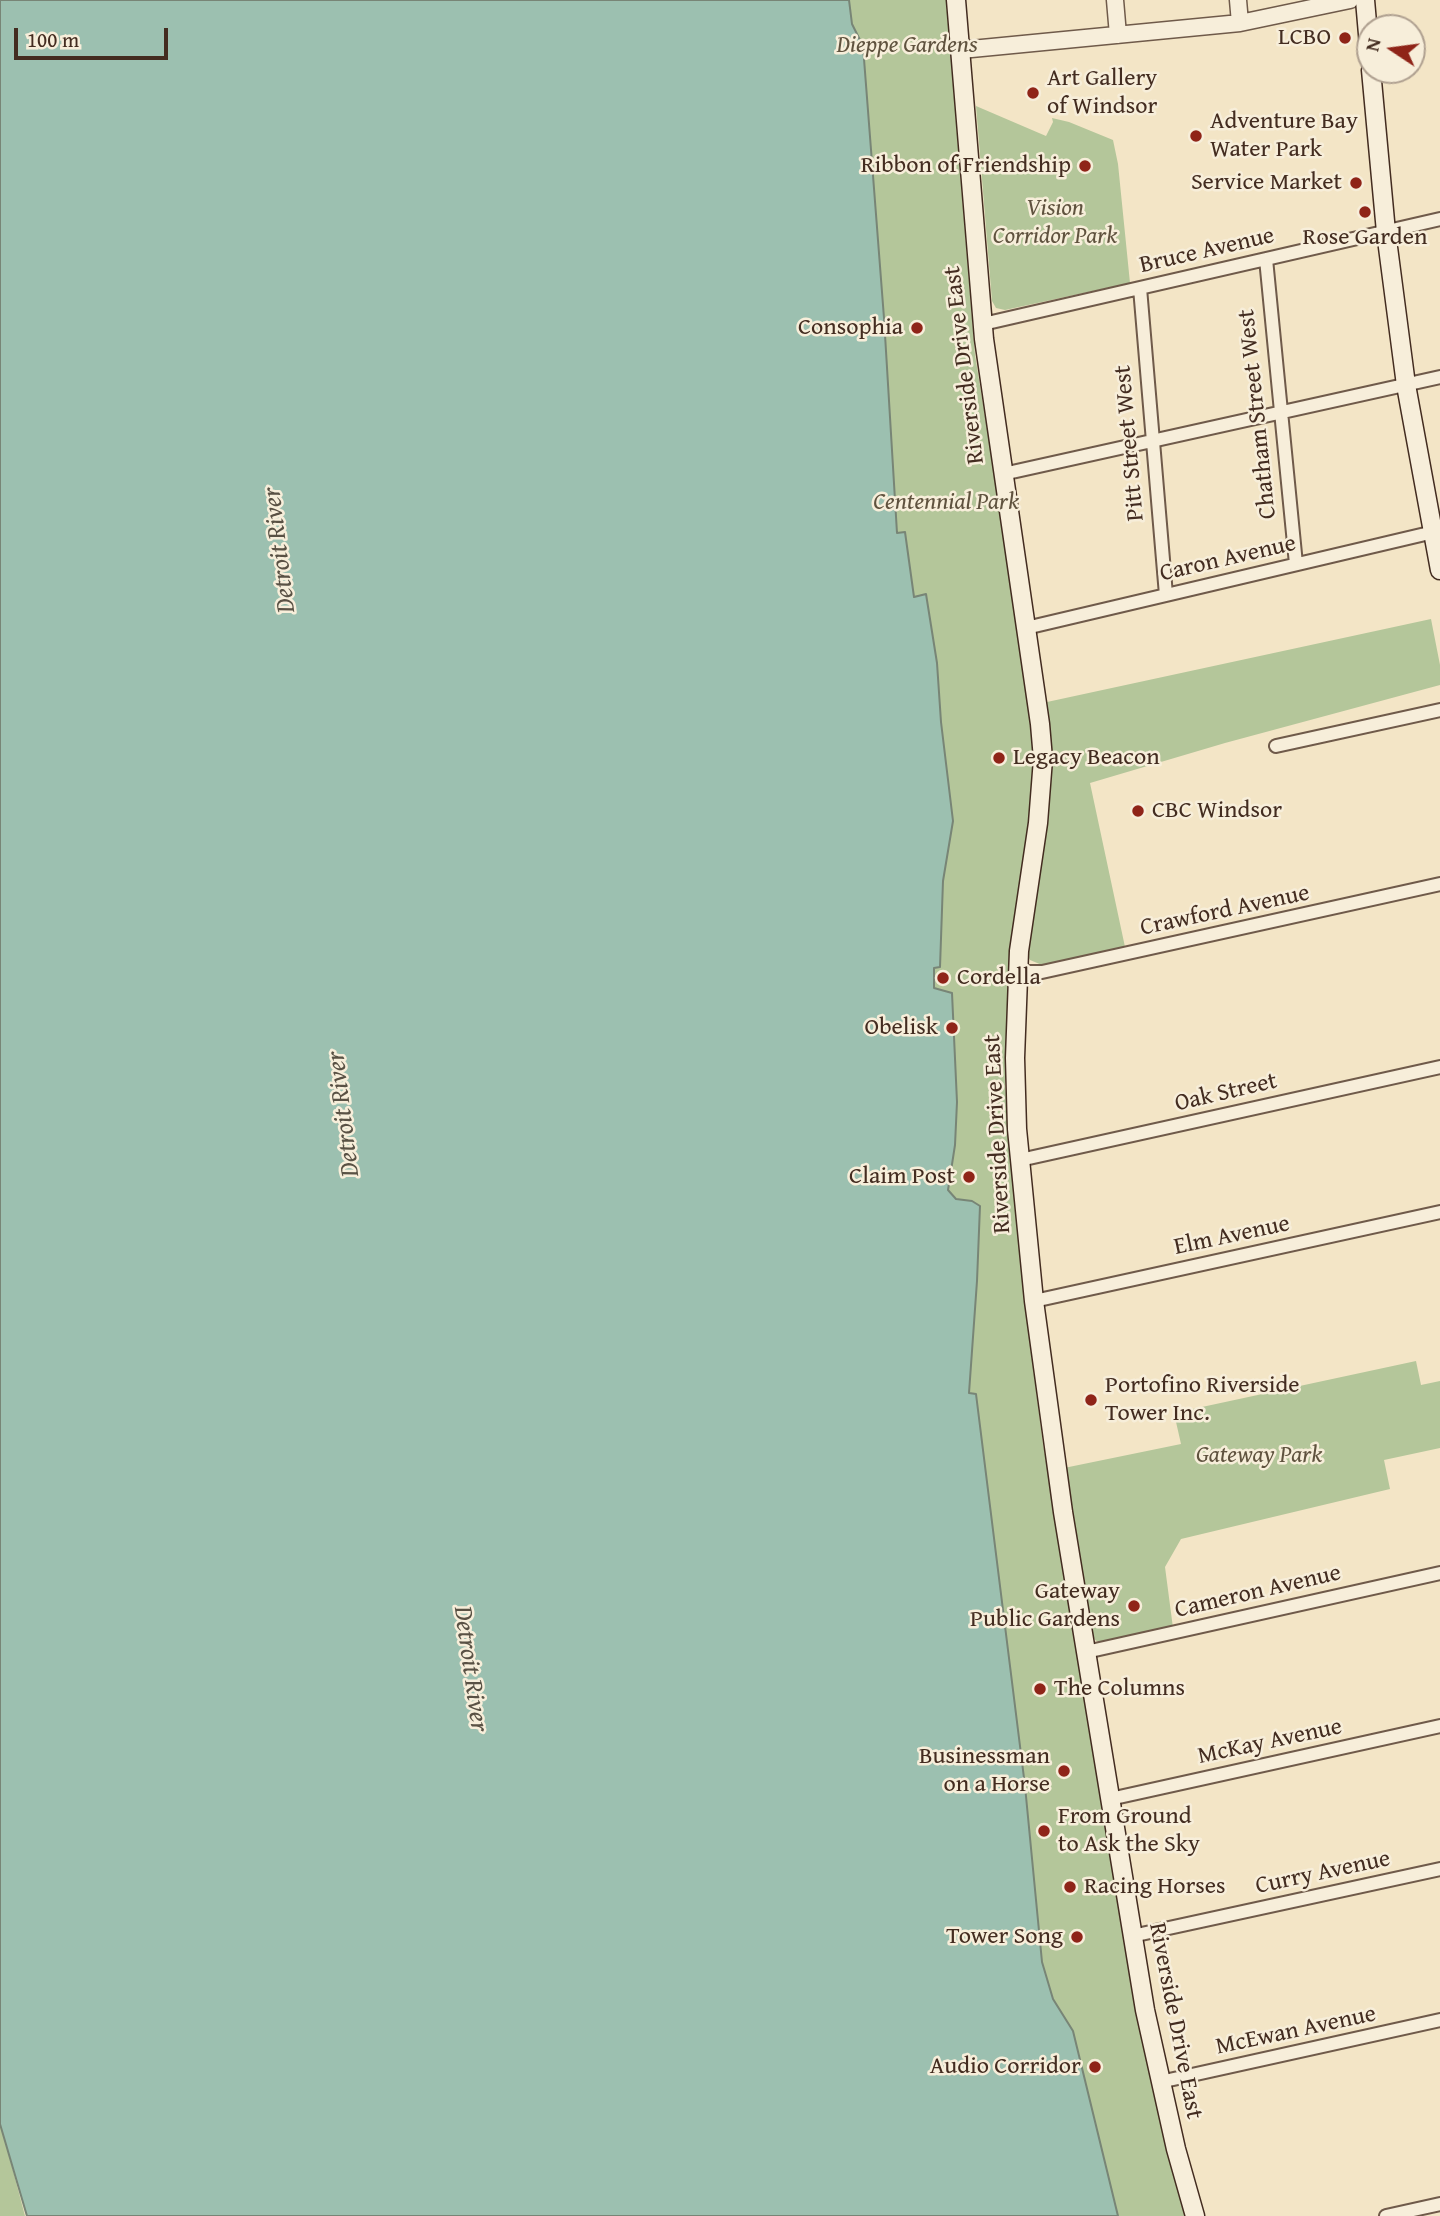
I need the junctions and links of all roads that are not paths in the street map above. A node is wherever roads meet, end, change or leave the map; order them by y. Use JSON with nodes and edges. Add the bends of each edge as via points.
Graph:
{"nodes":[{"id":1,"x":956,"y":0,"type":"edge"},
{"id":2,"x":1115,"y":0,"type":"edge"},
{"id":3,"x":1238,"y":0,"type":"edge"},
{"id":4,"x":1350,"y":0,"type":"edge"},
{"id":5,"x":1240,"y":23,"type":"junction"},
{"id":6,"x":1118,"y":35,"type":"junction"},
{"id":7,"x":961,"y":50,"type":"junction"},
{"id":8,"x":1372,"y":84,"type":"edge"},
{"id":9,"x":1440,"y":219,"type":"edge"},
{"id":10,"x":1386,"y":232,"type":"junction"},
{"id":11,"x":1266,"y":259,"type":"junction"},
{"id":12,"x":1140,"y":288,"type":"junction"},
{"id":13,"x":983,"y":324,"type":"junction"},
{"id":14,"x":1440,"y":377,"type":"edge"},
{"id":15,"x":1406,"y":385,"type":"junction"},
{"id":16,"x":1281,"y":412,"type":"junction"},
{"id":17,"x":1153,"y":441,"type":"junction"},
{"id":18,"x":1003,"y":474,"type":"junction"},
{"id":19,"x":1437,"y":531,"type":"edge"},
{"id":20,"x":1296,"y":564,"type":"junction"},
{"id":21,"x":1440,"y":570,"type":"edge"},
{"id":22,"x":1166,"y":595,"type":"junction"},
{"id":23,"x":1026,"y":628,"type":"junction"},
{"id":24,"x":1440,"y":710,"type":"edge"},
{"id":25,"x":1276,"y":746,"type":"dead end"},
{"id":26,"x":1440,"y":884,"type":"edge"},
{"id":27,"x":1018,"y":972,"type":"junction"},
{"id":28,"x":1440,"y":1067,"type":"edge"},
{"id":29,"x":1020,"y":1160,"type":"junction"},
{"id":30,"x":1440,"y":1212,"type":"edge"},
{"id":31,"x":1034,"y":1301,"type":"junction"},
{"id":32,"x":1440,"y":1573,"type":"edge"},
{"id":33,"x":1086,"y":1652,"type":"junction"},
{"id":34,"x":1440,"y":1726,"type":"edge"},
{"id":35,"x":1110,"y":1799,"type":"junction"},
{"id":36,"x":1440,"y":1869,"type":"edge"},
{"id":37,"x":1132,"y":1936,"type":"junction"},
{"id":38,"x":1440,"y":2020,"type":"edge"},
{"id":39,"x":1160,"y":2082,"type":"junction"},
{"id":40,"x":1440,"y":2204,"type":"edge"},
{"id":41,"x":1195,"y":2216,"type":"edge"},
{"id":42,"x":1386,"y":2216,"type":"edge"}],
"edges":[{"from":1,"to":7,"type":"main road","name":"Riverside Drive East"},
{"from":2,"to":6,"type":"street"},
{"from":3,"to":5,"type":"street"},
{"from":4,"to":5,"type":"street"},
{"from":5,"to":6,"type":"street"},
{"from":6,"to":7,"type":"street"},
{"from":7,"to":13,"type":"main road","name":"Riverside Drive East"},
{"from":8,"to":10,"type":"main road"},
{"from":9,"to":10,"type":"street","name":"Bruce Avenue"},
{"from":10,"to":11,"type":"street","name":"Bruce Avenue"},
{"from":10,"to":15,"type":"main road"},
{"from":11,"to":12,"type":"street","name":"Bruce Avenue"},
{"from":11,"to":16,"type":"street","name":"Chatham Street West"},
{"from":12,"to":13,"type":"street","name":"Bruce Avenue"},
{"from":12,"to":17,"type":"street","name":"Pitt Street West"},
{"from":13,"to":18,"type":"main road","name":"Riverside Drive East"},
{"from":14,"to":15,"type":"street"},
{"from":15,"to":16,"type":"street"},
{"from":15,"to":19,"type":"main road"},
{"from":16,"to":17,"type":"street"},
{"from":16,"to":20,"type":"street","name":"Chatham Street West"},
{"from":17,"to":18,"type":"street"},
{"from":17,"to":22,"type":"street","name":"Pitt Street West"},
{"from":18,"to":23,"type":"main road","name":"Riverside Drive East"},
{"from":19,"to":20,"type":"street","name":"Caron Avenue"},
{"from":19,"to":21,"type":"main road"},
{"from":20,"to":22,"type":"street","name":"Caron Avenue"},
{"from":22,"to":23,"type":"street","name":"Caron Avenue"},
{"from":23,"to":27,"type":"main road","name":"Riverside Drive East","via":[[1043,759]]},
{"from":24,"to":25,"type":"street"},
{"from":26,"to":27,"type":"street","name":"Crawford Avenue","via":[[1042,972]]},
{"from":27,"to":29,"type":"main road","name":"Riverside Drive East","via":[[1015,1068]]},
{"from":28,"to":29,"type":"street","name":"Oak Street"},
{"from":29,"to":31,"type":"main road","name":"Riverside Drive East"},
{"from":30,"to":31,"type":"street","name":"Elm Avenue"},
{"from":31,"to":33,"type":"main road","name":"Riverside Drive East"},
{"from":32,"to":33,"type":"street","name":"Cameron Avenue"},
{"from":33,"to":35,"type":"main road","name":"Riverside Drive East"},
{"from":34,"to":35,"type":"street","name":"McKay Avenue"},
{"from":35,"to":37,"type":"main road","name":"Riverside Drive East"},
{"from":36,"to":37,"type":"street","name":"Curry Avenue"},
{"from":37,"to":39,"type":"main road","name":"Riverside Drive East"},
{"from":38,"to":39,"type":"street","name":"McEwan Avenue"},
{"from":39,"to":41,"type":"main road","name":"Riverside Drive East"},
{"from":40,"to":42,"type":"street"}]}
